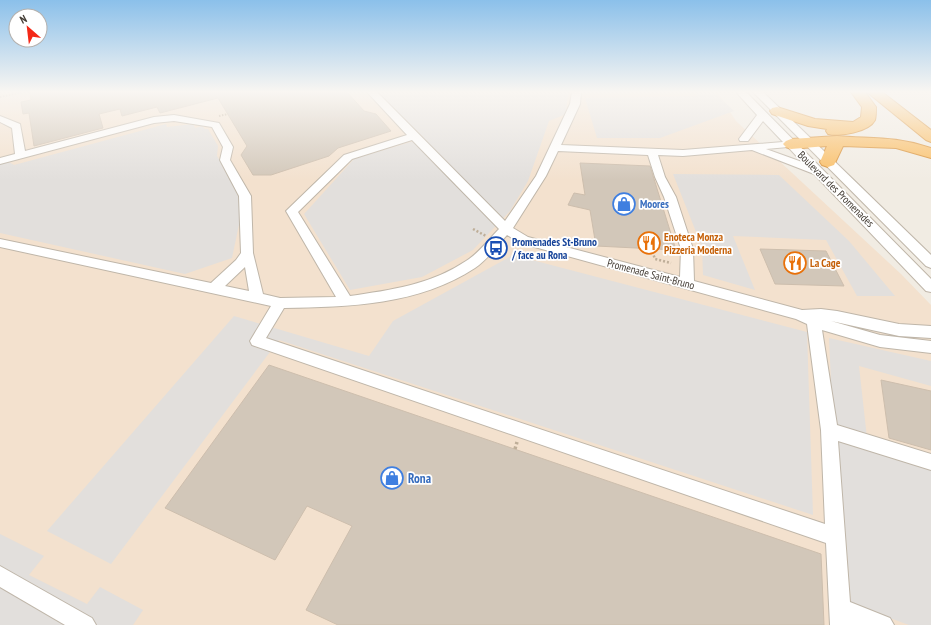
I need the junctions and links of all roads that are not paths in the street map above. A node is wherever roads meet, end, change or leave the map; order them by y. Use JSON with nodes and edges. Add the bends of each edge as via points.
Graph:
{"nodes":[{"id":1,"x":5,"y":121,"type":"edge"},
{"id":2,"x":150,"y":121,"type":"edge"},
{"id":3,"x":193,"y":121,"type":"edge"},
{"id":4,"x":400,"y":121,"type":"edge"},
{"id":5,"x":567,"y":121,"type":"edge"},
{"id":6,"x":758,"y":121,"type":"edge"},
{"id":7,"x":772,"y":121,"type":"edge"},
{"id":8,"x":784,"y":121,"type":"edge"},
{"id":9,"x":813,"y":121,"type":"edge"},
{"id":10,"x":864,"y":121,"type":"edge"},
{"id":11,"x":911,"y":121,"type":"edge"},
{"id":12,"x":861,"y":125,"type":"junction"},
{"id":13,"x":414,"y":136,"type":"junction"},
{"id":14,"x":931,"y":137,"type":"edge"},
{"id":15,"x":744,"y":139,"type":"junction"},
{"id":16,"x":796,"y":139,"type":"junction"},
{"id":17,"x":837,"y":142,"type":"junction"},
{"id":18,"x":556,"y":144,"type":"junction"},
{"id":19,"x":750,"y":148,"type":"junction"},
{"id":20,"x":652,"y":152,"type":"junction"},
{"id":21,"x":931,"y":153,"type":"edge"},
{"id":22,"x":20,"y":156,"type":"junction"},
{"id":23,"x":0,"y":161,"type":"edge"},
{"id":24,"x":824,"y":168,"type":"junction"},
{"id":25,"x":506,"y":229,"type":"junction"},
{"id":26,"x":0,"y":243,"type":"edge"},
{"id":27,"x":246,"y":253,"type":"junction"},
{"id":28,"x":931,"y":263,"type":"edge"},
{"id":29,"x":687,"y":284,"type":"junction"},
{"id":30,"x":931,"y":287,"type":"edge"},
{"id":31,"x":214,"y":288,"type":"junction"},
{"id":32,"x":258,"y":298,"type":"junction"},
{"id":33,"x":346,"y":302,"type":"junction"},
{"id":34,"x":280,"y":303,"type":"junction"},
{"id":35,"x":809,"y":316,"type":"junction"},
{"id":36,"x":931,"y":332,"type":"edge"},
{"id":37,"x":931,"y":347,"type":"edge"},
{"id":38,"x":829,"y":430,"type":"junction"},
{"id":39,"x":931,"y":462,"type":"edge"},
{"id":40,"x":836,"y":537,"type":"junction"},
{"id":41,"x":0,"y":576,"type":"edge"},
{"id":42,"x":841,"y":617,"type":"edge"},
{"id":43,"x":85,"y":625,"type":"edge"},
{"id":44,"x":883,"y":625,"type":"edge"}],
"edges":[{"from":1,"to":22,"type":"street","via":[[17,126]]},
{"from":2,"to":22,"type":"street"},
{"from":3,"to":27,"type":"street","via":[[216,125],[228,147],[225,160],[244,196]]},
{"from":4,"to":13,"type":"street","name":"Promenade Saint-Bruno"},
{"from":5,"to":18,"type":"street"},
{"from":6,"to":15,"type":"street"},
{"from":7,"to":16,"type":"street","name":"Boulevard des Promenades"},
{"from":8,"to":16,"type":"street","name":"Boulevard des Promenades"},
{"from":9,"to":12,"type":"highway","via":[[826,125]]},
{"from":10,"to":12,"type":"highway"},
{"from":11,"to":14,"type":"highway"},
{"from":12,"to":16,"type":"highway"},
{"from":13,"to":25,"type":"street","name":"Promenade Saint-Bruno"},
{"from":13,"to":33,"type":"street","via":[[348,157],[292,211]]},
{"from":15,"to":16,"type":"street"},
{"from":15,"to":18,"type":"street","via":[[671,145]]},
{"from":16,"to":17,"type":"highway"},
{"from":16,"to":19,"type":"street"},
{"from":16,"to":24,"type":"street","name":"Boulevard des Promenades"},
{"from":16,"to":24,"type":"street","name":"Boulevard des Promenades"},
{"from":17,"to":21,"type":"highway","via":[[882,140],[910,145]]},
{"from":17,"to":24,"type":"highway"},
{"from":18,"to":20,"type":"street"},
{"from":18,"to":25,"type":"street","via":[[534,188]]},
{"from":19,"to":20,"type":"street","via":[[693,153]]},
{"from":19,"to":24,"type":"street"},
{"from":20,"to":29,"type":"street","via":[[687,249]]},
{"from":22,"to":23,"type":"street"},
{"from":24,"to":28,"type":"street","name":"Boulevard des Promenades"},
{"from":24,"to":30,"type":"street","name":"Boulevard des Promenades"},
{"from":25,"to":29,"type":"street","name":"Promenade Saint-Bruno","via":[[524,240]]},
{"from":25,"to":33,"type":"street","via":[[472,264],[443,280],[409,292]]},
{"from":26,"to":31,"type":"street"},
{"from":27,"to":31,"type":"street","via":[[240,263]]},
{"from":27,"to":32,"type":"street","via":[[252,265],[253,286]]},
{"from":29,"to":35,"type":"street","name":"Promenade Saint-Bruno"},
{"from":31,"to":32,"type":"street"},
{"from":32,"to":34,"type":"street"},
{"from":33,"to":34,"type":"street"},
{"from":34,"to":40,"type":"street","via":[[257,341]]},
{"from":35,"to":36,"type":"street","name":"Promenade Saint-Bruno","via":[[825,314],[902,332]]},
{"from":35,"to":37,"type":"street","name":"Promenade Saint-Bruno","via":[[824,326],[889,342]]},
{"from":35,"to":38,"type":"street"},
{"from":38,"to":39,"type":"street"},
{"from":38,"to":40,"type":"street"},
{"from":40,"to":42,"type":"street"},
{"from":41,"to":43,"type":"street"},
{"from":42,"to":44,"type":"street"}]}
